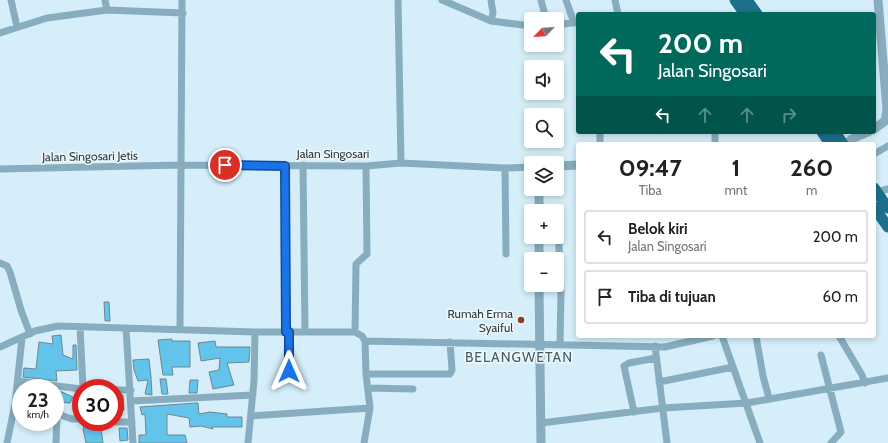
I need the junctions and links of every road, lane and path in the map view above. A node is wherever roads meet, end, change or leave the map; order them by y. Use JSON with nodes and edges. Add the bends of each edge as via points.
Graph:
{"nodes":[{"id":1,"x":11,"y":0,"type":"edge"},
{"id":2,"x":105,"y":0,"type":"edge"},
{"id":3,"x":182,"y":0,"type":"edge"},
{"id":4,"x":398,"y":0,"type":"edge"},
{"id":5,"x":442,"y":0,"type":"edge"},
{"id":6,"x":491,"y":0,"type":"edge"},
{"id":7,"x":541,"y":0,"type":"edge"},
{"id":8,"x":566,"y":0,"type":"edge"},
{"id":9,"x":615,"y":0,"type":"edge"},
{"id":10,"x":735,"y":0,"type":"edge"},
{"id":11,"x":747,"y":0,"type":"edge"},
{"id":12,"x":878,"y":0,"type":"edge"},
{"id":13,"x":107,"y":10,"type":"junction"},
{"id":14,"x":183,"y":12,"type":"junction"},
{"id":15,"x":544,"y":12,"type":"edge"},
{"id":16,"x":618,"y":12,"type":"edge"},
{"id":17,"x":744,"y":12,"type":"edge"},
{"id":18,"x":756,"y":12,"type":"edge"},
{"id":19,"x":491,"y":21,"type":"junction"},
{"id":20,"x":576,"y":22,"type":"edge"},
{"id":21,"x":564,"y":24,"type":"edge"},
{"id":22,"x":524,"y":25,"type":"edge"},
{"id":23,"x":17,"y":27,"type":"junction"},
{"id":24,"x":0,"y":33,"type":"edge"},
{"id":25,"x":876,"y":128,"type":"edge"},
{"id":26,"x":863,"y":134,"type":"edge"},
{"id":27,"x":847,"y":142,"type":"edge"},
{"id":28,"x":888,"y":146,"type":"edge"},
{"id":29,"x":876,"y":153,"type":"edge"},
{"id":30,"x":401,"y":163,"type":"junction"},
{"id":31,"x":180,"y":165,"type":"junction"},
{"id":32,"x":303,"y":165,"type":"junction"},
{"id":33,"x":576,"y":165,"type":"edge"},
{"id":34,"x":285,"y":166,"type":"junction"},
{"id":35,"x":366,"y":166,"type":"junction"},
{"id":36,"x":564,"y":166,"type":"edge"},
{"id":37,"x":524,"y":167,"type":"edge"},
{"id":38,"x":505,"y":168,"type":"junction"},
{"id":39,"x":0,"y":169,"type":"edge"},
{"id":40,"x":888,"y":189,"type":"edge"},
{"id":41,"x":876,"y":190,"type":"edge"},
{"id":42,"x":876,"y":191,"type":"edge"},
{"id":43,"x":888,"y":208,"type":"edge"},
{"id":44,"x":876,"y":210,"type":"edge"},
{"id":45,"x":888,"y":227,"type":"edge"},
{"id":46,"x":559,"y":244,"type":"edge"},
{"id":47,"x":506,"y":254,"type":"dead end"},
{"id":48,"x":0,"y":263,"type":"edge"},
{"id":49,"x":539,"y":292,"type":"edge"},
{"id":50,"x":80,"y":327,"type":"junction"},
{"id":51,"x":126,"y":328,"type":"junction"},
{"id":52,"x":180,"y":329,"type":"junction"},
{"id":53,"x":255,"y":332,"type":"junction"},
{"id":54,"x":287,"y":332,"type":"junction"},
{"id":55,"x":305,"y":332,"type":"junction"},
{"id":56,"x":355,"y":332,"type":"junction"},
{"id":57,"x":30,"y":334,"type":"junction"},
{"id":58,"x":22,"y":338,"type":"junction"},
{"id":59,"x":706,"y":338,"type":"edge"},
{"id":60,"x":723,"y":338,"type":"edge"},
{"id":61,"x":756,"y":338,"type":"edge"},
{"id":62,"x":841,"y":338,"type":"edge"},
{"id":63,"x":365,"y":341,"type":"junction"},
{"id":64,"x":450,"y":342,"type":"junction"},
{"id":65,"x":560,"y":344,"type":"junction"},
{"id":66,"x":539,"y":345,"type":"junction"},
{"id":67,"x":655,"y":346,"type":"junction"},
{"id":68,"x":0,"y":347,"type":"edge"},
{"id":69,"x":821,"y":355,"type":"dead end"},
{"id":70,"x":656,"y":358,"type":"junction"},
{"id":71,"x":733,"y":367,"type":"junction"},
{"id":72,"x":289,"y":371,"type":"dead end"},
{"id":73,"x":366,"y":374,"type":"junction"},
{"id":74,"x":888,"y":378,"type":"edge"},
{"id":75,"x":18,"y":379,"type":"edge"},
{"id":76,"x":82,"y":379,"type":"edge"},
{"id":77,"x":659,"y":382,"type":"junction"},
{"id":78,"x":865,"y":383,"type":"junction"},
{"id":79,"x":368,"y":388,"type":"junction"},
{"id":80,"x":412,"y":389,"type":"dead end"},
{"id":81,"x":829,"y":389,"type":"junction"},
{"id":82,"x":124,"y":390,"type":"edge"},
{"id":83,"x":131,"y":390,"type":"junction"},
{"id":84,"x":253,"y":395,"type":"junction"},
{"id":85,"x":769,"y":398,"type":"junction"},
{"id":86,"x":131,"y":401,"type":"junction"},
{"id":87,"x":747,"y":403,"type":"junction"},
{"id":88,"x":370,"y":408,"type":"junction"},
{"id":89,"x":662,"y":408,"type":"junction"},
{"id":90,"x":634,"y":412,"type":"junction"},
{"id":91,"x":251,"y":416,"type":"junction"},
{"id":92,"x":124,"y":422,"type":"edge"},
{"id":93,"x":132,"y":422,"type":"junction"},
{"id":94,"x":541,"y":423,"type":"junction"},
{"id":95,"x":12,"y":426,"type":"edge"},
{"id":96,"x":56,"y":431,"type":"edge"},
{"id":97,"x":7,"y":443,"type":"edge"},
{"id":98,"x":56,"y":443,"type":"edge"},
{"id":99,"x":133,"y":443,"type":"edge"},
{"id":100,"x":248,"y":443,"type":"edge"},
{"id":101,"x":364,"y":443,"type":"edge"},
{"id":102,"x":541,"y":443,"type":"edge"},
{"id":103,"x":668,"y":443,"type":"edge"},
{"id":104,"x":760,"y":443,"type":"edge"},
{"id":105,"x":831,"y":443,"type":"edge"}],
"edges":[{"from":1,"to":23,"type":"street"},
{"from":2,"to":13,"type":"street"},
{"from":3,"to":14,"type":"street"},
{"from":4,"to":30,"type":"street"},
{"from":5,"to":19,"type":"street"},
{"from":6,"to":19,"type":"street"},
{"from":7,"to":15,"type":"street"},
{"from":8,"to":20,"type":"street"},
{"from":9,"to":16,"type":"street"},
{"from":10,"to":17,"type":"highway"},
{"from":11,"to":18,"type":"highway"},
{"from":12,"to":25,"type":"street","via":[[887,110],[885,121]]},
{"from":13,"to":14,"type":"street"},
{"from":13,"to":23,"type":"street","via":[[47,18]]},
{"from":14,"to":31,"type":"street"},
{"from":19,"to":22,"type":"street"},
{"from":20,"to":21,"type":"street"},
{"from":23,"to":24,"type":"street"},
{"from":26,"to":27,"type":"street"},
{"from":28,"to":29,"type":"street"},
{"from":30,"to":35,"type":"street","name":"Jalan Singosari"},
{"from":30,"to":38,"type":"street","name":"Jalan Singosari"},
{"from":31,"to":34,"type":"street","name":"Jalan Singosari"},
{"from":31,"to":39,"type":"street","name":"Jalan Singosari Jetis"},
{"from":31,"to":52,"type":"street"},
{"from":32,"to":34,"type":"street","name":"Jalan Singosari"},
{"from":32,"to":35,"type":"street","name":"Jalan Singosari"},
{"from":32,"to":55,"type":"street"},
{"from":33,"to":36,"type":"street"},
{"from":34,"to":54,"type":"street"},
{"from":35,"to":56,"type":"street","via":[[367,254],[356,264]]},
{"from":37,"to":38,"type":"street","name":"Jalan Singosari"},
{"from":38,"to":47,"type":"street"},
{"from":40,"to":41,"type":"street"},
{"from":42,"to":43,"type":"highway"},
{"from":44,"to":45,"type":"highway"},
{"from":46,"to":65,"type":"street"},
{"from":48,"to":57,"type":"street","via":[[7,266],[10,272]]},
{"from":49,"to":66,"type":"street"},
{"from":50,"to":51,"type":"street"},
{"from":50,"to":57,"type":"street","via":[[43,328]]},
{"from":50,"to":76,"type":"street"},
{"from":51,"to":52,"type":"street"},
{"from":51,"to":83,"type":"street"},
{"from":52,"to":53,"type":"street"},
{"from":53,"to":54,"type":"street"},
{"from":53,"to":84,"type":"street"},
{"from":54,"to":55,"type":"street"},
{"from":54,"to":72,"type":"street"},
{"from":55,"to":56,"type":"street"},
{"from":56,"to":63,"type":"street"},
{"from":57,"to":58,"type":"street"},
{"from":58,"to":68,"type":"street"},
{"from":58,"to":75,"type":"street"},
{"from":59,"to":67,"type":"street","via":[[683,344]]},
{"from":60,"to":71,"type":"street"},
{"from":61,"to":85,"type":"street"},
{"from":62,"to":78,"type":"street"},
{"from":63,"to":64,"type":"street"},
{"from":63,"to":73,"type":"street"},
{"from":64,"to":66,"type":"street"},
{"from":64,"to":73,"type":"street","via":[[450,374]]},
{"from":65,"to":66,"type":"street"},
{"from":65,"to":67,"type":"street","via":[[607,347]]},
{"from":66,"to":94,"type":"street"},
{"from":67,"to":70,"type":"street"},
{"from":69,"to":81,"type":"street"},
{"from":70,"to":77,"type":"street"},
{"from":70,"to":90,"type":"street","via":[[629,362],[624,366]]},
{"from":71,"to":77,"type":"street"},
{"from":71,"to":87,"type":"street"},
{"from":73,"to":79,"type":"street"},
{"from":74,"to":78,"type":"street"},
{"from":77,"to":89,"type":"street"},
{"from":78,"to":81,"type":"street"},
{"from":79,"to":80,"type":"street"},
{"from":79,"to":88,"type":"street"},
{"from":81,"to":85,"type":"street"},
{"from":81,"to":105,"type":"street","via":[[841,432]]},
{"from":82,"to":83,"type":"street"},
{"from":83,"to":86,"type":"street"},
{"from":84,"to":86,"type":"street"},
{"from":84,"to":91,"type":"street"},
{"from":85,"to":87,"type":"street"},
{"from":86,"to":93,"type":"street"},
{"from":87,"to":89,"type":"street"},
{"from":87,"to":104,"type":"street"},
{"from":88,"to":91,"type":"street"},
{"from":88,"to":101,"type":"street"},
{"from":89,"to":90,"type":"street"},
{"from":89,"to":103,"type":"street"},
{"from":90,"to":94,"type":"street"},
{"from":91,"to":100,"type":"street"},
{"from":92,"to":93,"type":"street"},
{"from":93,"to":99,"type":"street"},
{"from":94,"to":102,"type":"street"},
{"from":95,"to":97,"type":"street"},
{"from":96,"to":98,"type":"street"}]}
